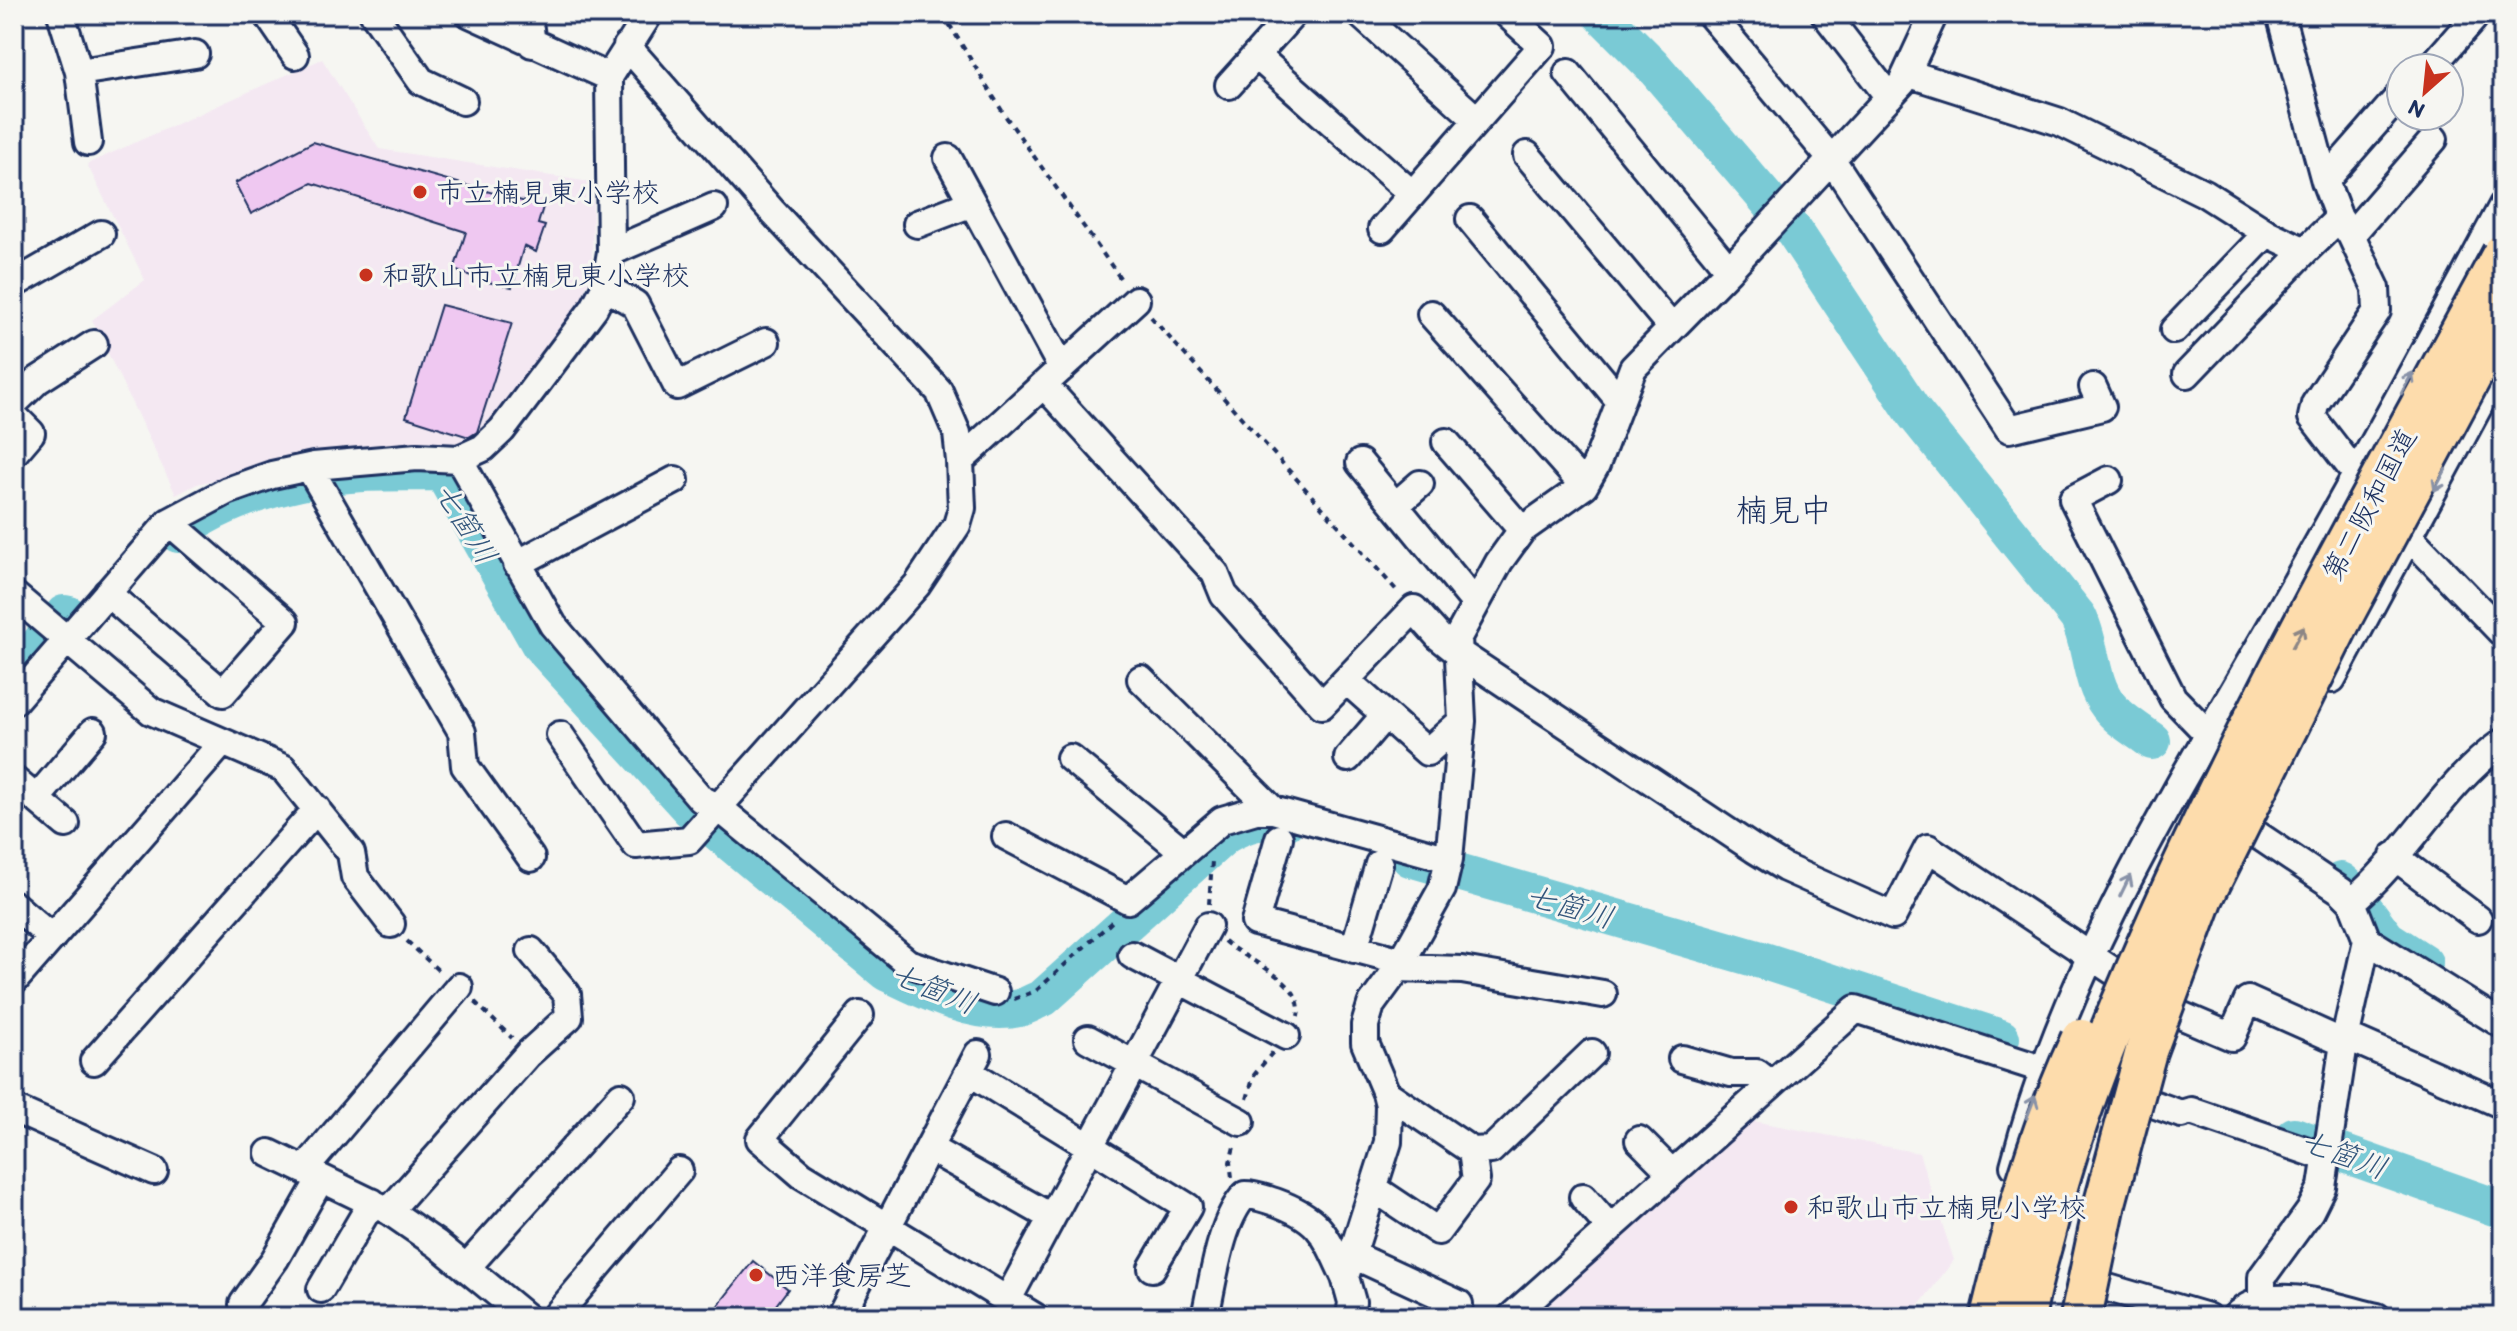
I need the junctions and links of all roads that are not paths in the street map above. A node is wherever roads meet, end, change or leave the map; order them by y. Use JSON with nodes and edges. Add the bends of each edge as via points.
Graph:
{"nodes":[{"id":1,"x":61,"y":14,"type":"edge"},
{"id":2,"x":267,"y":14,"type":"edge"},
{"id":3,"x":470,"y":14,"type":"edge"},
{"id":4,"x":528,"y":14,"type":"edge"},
{"id":5,"x":649,"y":14,"type":"edge"},
{"id":6,"x":1293,"y":14,"type":"edge"},
{"id":7,"x":1360,"y":14,"type":"edge"},
{"id":8,"x":1507,"y":14,"type":"edge"},
{"id":9,"x":1710,"y":14,"type":"edge"},
{"id":10,"x":1825,"y":14,"type":"edge"},
{"id":11,"x":1934,"y":14,"type":"edge"},
{"id":12,"x":2280,"y":14,"type":"edge"},
{"id":13,"x":2467,"y":14,"type":"edge"},
{"id":14,"x":384,"y":18,"type":"edge"},
{"id":15,"x":532,"y":44,"type":"junction"},
{"id":16,"x":627,"y":46,"type":"junction"},
{"id":17,"x":2444,"y":52,"type":"edge"},
{"id":18,"x":195,"y":54,"type":"dead end"},
{"id":19,"x":295,"y":55,"type":"dead end"},
{"id":20,"x":1256,"y":55,"type":"junction"},
{"id":21,"x":79,"y":72,"type":"junction"},
{"id":22,"x":1568,"y":73,"type":"dead end"},
{"id":23,"x":1907,"y":73,"type":"junction"},
{"id":24,"x":609,"y":77,"type":"junction"},
{"id":25,"x":1229,"y":85,"type":"dead end"},
{"id":26,"x":1889,"y":97,"type":"junction"},
{"id":27,"x":463,"y":101,"type":"dead end"},
{"id":28,"x":2385,"y":112,"type":"edge"},
{"id":29,"x":1477,"y":120,"type":"junction"},
{"id":30,"x":2434,"y":139,"type":"dead end"},
{"id":31,"x":88,"y":142,"type":"dead end"},
{"id":32,"x":1527,"y":155,"type":"dead end"},
{"id":33,"x":948,"y":158,"type":"dead end"},
{"id":34,"x":1832,"y":160,"type":"junction"},
{"id":35,"x":2325,"y":181,"type":"junction"},
{"id":36,"x":1412,"y":194,"type":"junction"},
{"id":37,"x":972,"y":203,"type":"junction"},
{"id":38,"x":2503,"y":205,"type":"edge"},
{"id":39,"x":714,"y":207,"type":"dead end"},
{"id":40,"x":1470,"y":219,"type":"dead end"},
{"id":41,"x":917,"y":224,"type":"dead end"},
{"id":42,"x":2345,"y":226,"type":"junction"},
{"id":43,"x":1382,"y":229,"type":"dead end"},
{"id":44,"x":2267,"y":233,"type":"junction"},
{"id":45,"x":101,"y":234,"type":"dead end"},
{"id":46,"x":2305,"y":251,"type":"junction"},
{"id":47,"x":611,"y":252,"type":"junction"},
{"id":48,"x":2503,"y":254,"type":"edge"},
{"id":49,"x":1729,"y":270,"type":"junction"},
{"id":50,"x":14,"y":284,"type":"edge"},
{"id":51,"x":605,"y":287,"type":"junction"},
{"id":52,"x":1136,"y":300,"type":"road end"},
{"id":53,"x":1431,"y":314,"type":"dead end"},
{"id":54,"x":2503,"y":316,"type":"edge"},
{"id":55,"x":1672,"y":328,"type":"junction"},
{"id":56,"x":2174,"y":330,"type":"dead end"},
{"id":57,"x":766,"y":342,"type":"dead end"},
{"id":58,"x":94,"y":344,"type":"dead end"},
{"id":59,"x":2503,"y":361,"type":"edge"},
{"id":60,"x":2187,"y":374,"type":"dead end"},
{"id":61,"x":1053,"y":376,"type":"junction"},
{"id":62,"x":2093,"y":387,"type":"dead end"},
{"id":63,"x":1619,"y":400,"type":"junction"},
{"id":64,"x":14,"y":403,"type":"edge"},
{"id":65,"x":14,"y":416,"type":"edge"},
{"id":66,"x":1446,"y":442,"type":"dead end"},
{"id":67,"x":14,"y":453,"type":"edge"},
{"id":68,"x":459,"y":459,"type":"junction"},
{"id":69,"x":960,"y":461,"type":"junction"},
{"id":70,"x":1360,"y":463,"type":"dead end"},
{"id":71,"x":314,"y":476,"type":"junction"},
{"id":72,"x":2357,"y":476,"type":"junction"},
{"id":73,"x":675,"y":480,"type":"dead end"},
{"id":74,"x":2109,"y":480,"type":"dead end"},
{"id":75,"x":1420,"y":484,"type":"dead end"},
{"id":76,"x":1584,"y":486,"type":"junction"},
{"id":77,"x":1396,"y":505,"type":"junction"},
{"id":78,"x":178,"y":530,"type":"junction"},
{"id":79,"x":1522,"y":530,"type":"junction"},
{"id":80,"x":2409,"y":537,"type":"junction"},
{"id":81,"x":517,"y":564,"type":"junction"},
{"id":82,"x":14,"y":595,"type":"edge"},
{"id":83,"x":115,"y":600,"type":"junction"},
{"id":84,"x":1475,"y":603,"type":"junction"},
{"id":85,"x":2343,"y":615,"type":"junction"},
{"id":86,"x":57,"y":632,"type":"junction"},
{"id":87,"x":2503,"y":634,"type":"edge"},
{"id":88,"x":1459,"y":653,"type":"junction"},
{"id":89,"x":1141,"y":679,"type":"dead end"},
{"id":90,"x":1346,"y":680,"type":"junction"},
{"id":91,"x":14,"y":701,"type":"edge"},
{"id":92,"x":1385,"y":715,"type":"junction"},
{"id":93,"x":1462,"y":721,"type":"junction"},
{"id":94,"x":93,"y":732,"type":"dead end"},
{"id":95,"x":560,"y":735,"type":"dead end"},
{"id":96,"x":2503,"y":742,"type":"edge"},
{"id":97,"x":222,"y":743,"type":"junction"},
{"id":98,"x":2222,"y":745,"type":"junction"},
{"id":99,"x":1070,"y":758,"type":"dead end"},
{"id":100,"x":1348,"y":758,"type":"dead end"},
{"id":101,"x":14,"y":780,"type":"edge"},
{"id":102,"x":36,"y":799,"type":"junction"},
{"id":103,"x":317,"y":809,"type":"junction"},
{"id":104,"x":1273,"y":810,"type":"junction"},
{"id":105,"x":709,"y":819,"type":"junction"},
{"id":106,"x":66,"y":824,"type":"dead end"},
{"id":107,"x":2253,"y":832,"type":"junction"},
{"id":108,"x":1006,"y":836,"type":"dead end"},
{"id":109,"x":1279,"y":838,"type":"dead end"},
{"id":110,"x":1184,"y":852,"type":"junction"},
{"id":111,"x":2394,"y":856,"type":"junction"},
{"id":112,"x":531,"y":858,"type":"dead end"},
{"id":113,"x":1379,"y":864,"type":"dead end"},
{"id":114,"x":1447,"y":867,"type":"junction"},
{"id":115,"x":2356,"y":898,"type":"junction"},
{"id":116,"x":14,"y":905,"type":"edge"},
{"id":117,"x":2478,"y":919,"type":"dead end"},
{"id":118,"x":391,"y":924,"type":"dead end"},
{"id":119,"x":1208,"y":926,"type":"dead end"},
{"id":120,"x":52,"y":938,"type":"junction"},
{"id":121,"x":2367,"y":940,"type":"junction"},
{"id":122,"x":1354,"y":949,"type":"junction"},
{"id":123,"x":531,"y":951,"type":"dead end"},
{"id":124,"x":1132,"y":955,"type":"dead end"},
{"id":125,"x":2091,"y":956,"type":"junction"},
{"id":126,"x":1400,"y":965,"type":"junction"},
{"id":127,"x":1178,"y":980,"type":"junction"},
{"id":128,"x":14,"y":981,"type":"edge"},
{"id":129,"x":459,"y":987,"type":"dead end"},
{"id":130,"x":1603,"y":994,"type":"dead end"},
{"id":131,"x":1001,"y":996,"type":"road end"},
{"id":132,"x":2178,"y":1014,"type":"junction"},
{"id":133,"x":860,"y":1015,"type":"dead end"},
{"id":134,"x":2503,"y":1025,"type":"edge"},
{"id":135,"x":1286,"y":1036,"type":"dead end"},
{"id":136,"x":1088,"y":1039,"type":"dead end"},
{"id":137,"x":2345,"y":1040,"type":"junction"},
{"id":138,"x":1592,"y":1053,"type":"dead end"},
{"id":139,"x":1682,"y":1059,"type":"dead end"},
{"id":140,"x":94,"y":1061,"type":"dead end"},
{"id":141,"x":1133,"y":1064,"type":"junction"},
{"id":142,"x":2045,"y":1070,"type":"junction"},
{"id":143,"x":1771,"y":1084,"type":"junction"},
{"id":144,"x":1386,"y":1093,"type":"junction"},
{"id":145,"x":621,"y":1096,"type":"dead end"},
{"id":146,"x":2150,"y":1103,"type":"junction"},
{"id":147,"x":2503,"y":1105,"type":"edge"},
{"id":148,"x":14,"y":1109,"type":"edge"},
{"id":149,"x":1241,"y":1122,"type":"dead end"},
{"id":150,"x":1639,"y":1140,"type":"dead end"},
{"id":151,"x":1089,"y":1144,"type":"junction"},
{"id":152,"x":929,"y":1148,"type":"junction"},
{"id":153,"x":1472,"y":1151,"type":"junction"},
{"id":154,"x":2329,"y":1151,"type":"junction"},
{"id":155,"x":269,"y":1153,"type":"dead end"},
{"id":156,"x":154,"y":1171,"type":"dead end"},
{"id":157,"x":679,"y":1171,"type":"dead end"},
{"id":158,"x":1672,"y":1173,"type":"junction"},
{"id":159,"x":312,"y":1174,"type":"junction"},
{"id":160,"x":1375,"y":1189,"type":"junction"},
{"id":161,"x":1583,"y":1197,"type":"dead end"},
{"id":162,"x":381,"y":1206,"type":"junction"},
{"id":163,"x":1051,"y":1217,"type":"junction"},
{"id":164,"x":888,"y":1227,"type":"junction"},
{"id":165,"x":1610,"y":1228,"type":"junction"},
{"id":166,"x":1348,"y":1266,"type":"junction"},
{"id":167,"x":466,"y":1268,"type":"junction"},
{"id":168,"x":1152,"y":1268,"type":"dead end"},
{"id":169,"x":321,"y":1289,"type":"dead end"},
{"id":170,"x":2262,"y":1299,"type":"junction"},
{"id":171,"x":1007,"y":1301,"type":"junction"},
{"id":172,"x":2093,"y":1302,"type":"edge"},
{"id":173,"x":1459,"y":1304,"type":"dead end"},
{"id":174,"x":243,"y":1311,"type":"edge"},
{"id":175,"x":526,"y":1317,"type":"edge"},
{"id":176,"x":555,"y":1317,"type":"edge"},
{"id":177,"x":840,"y":1317,"type":"edge"},
{"id":178,"x":1035,"y":1317,"type":"edge"},
{"id":179,"x":1205,"y":1317,"type":"edge"},
{"id":180,"x":1350,"y":1317,"type":"edge"},
{"id":181,"x":1511,"y":1317,"type":"edge"},
{"id":182,"x":1974,"y":1317,"type":"edge"},
{"id":183,"x":1991,"y":1317,"type":"edge"},
{"id":184,"x":2025,"y":1317,"type":"edge"},
{"id":185,"x":2042,"y":1317,"type":"edge"},
{"id":186,"x":2099,"y":1317,"type":"edge"},
{"id":187,"x":2207,"y":1317,"type":"edge"},
{"id":188,"x":2235,"y":1317,"type":"edge"},
{"id":189,"x":2377,"y":1317,"type":"edge"}],
"edges":[{"from":1,"to":21,"type":"street"},
{"from":2,"to":19,"type":"street"},
{"from":3,"to":15,"type":"street"},
{"from":4,"to":15,"type":"street"},
{"from":5,"to":16,"type":"street"},
{"from":6,"to":20,"type":"street"},
{"from":7,"to":29,"type":"street"},
{"from":8,"to":29,"type":"street","via":[[1542,46]]},
{"from":9,"to":34,"type":"street"},
{"from":10,"to":26,"type":"street"},
{"from":11,"to":23,"type":"street"},
{"from":12,"to":35,"type":"street"},
{"from":13,"to":17,"type":"street","via":[[2473,19]]},
{"from":14,"to":27,"type":"street","via":[[421,81]]},
{"from":15,"to":24,"type":"street"},
{"from":16,"to":24,"type":"street"},
{"from":16,"to":69,"type":"street","via":[[939,391],[957,433]]},
{"from":18,"to":21,"type":"street"},
{"from":20,"to":25,"type":"street"},
{"from":20,"to":36,"type":"street"},
{"from":21,"to":31,"type":"street"},
{"from":22,"to":49,"type":"street"},
{"from":23,"to":26,"type":"street"},
{"from":23,"to":44,"type":"street","via":[[2060,122],[2204,193]]},
{"from":24,"to":47,"type":"street"},
{"from":26,"to":34,"type":"street"},
{"from":28,"to":35,"type":"street"},
{"from":29,"to":36,"type":"street"},
{"from":30,"to":42,"type":"street"},
{"from":32,"to":55,"type":"street"},
{"from":33,"to":37,"type":"street"},
{"from":34,"to":49,"type":"street"},
{"from":34,"to":62,"type":"street","via":[[2009,429],[2102,407]]},
{"from":35,"to":42,"type":"street"},
{"from":36,"to":43,"type":"street"},
{"from":37,"to":41,"type":"street"},
{"from":37,"to":61,"type":"street"},
{"from":72,"to":38,"type":"street","one_way":true},
{"from":39,"to":47,"type":"street"},
{"from":40,"to":63,"type":"street"},
{"from":42,"to":46,"type":"street"},
{"from":42,"to":72,"type":"street","via":[[2376,288],[2377,311],[2315,404],[2312,417]]},
{"from":44,"to":46,"type":"street"},
{"from":44,"to":56,"type":"street"},
{"from":45,"to":50,"type":"street"},
{"from":46,"to":60,"type":"street"},
{"from":47,"to":51,"type":"street"},
{"from":98,"to":48,"type":"highway","name":"第二阪和国道","one_way":true,"bridge":true},
{"from":49,"to":55,"type":"street"},
{"from":51,"to":57,"type":"street","via":[[635,304],[677,386]]},
{"from":51,"to":68,"type":"street","via":[[502,430],[483,448]]},
{"from":52,"to":61,"type":"street"},
{"from":53,"to":76,"type":"street"},
{"from":54,"to":85,"type":"highway","name":"第二阪和国道","bridge":true},
{"from":55,"to":63,"type":"street","via":[[1633,368]]},
{"from":58,"to":64,"type":"street","via":[[38,380]]},
{"from":59,"to":80,"type":"street","one_way":true},
{"from":61,"to":69,"type":"street"},
{"from":61,"to":90,"type":"street","via":[[1215,573],[1224,595],[1322,705]]},
{"from":63,"to":76,"type":"street"},
{"from":65,"to":67,"type":"street","via":[[31,433]]},
{"from":66,"to":79,"type":"street"},
{"from":68,"to":71,"type":"street","via":[[417,457]]},
{"from":68,"to":81,"type":"street"},
{"from":69,"to":105,"type":"street","via":[[962,508],[957,525],[917,585]]},
{"from":70,"to":77,"type":"street"},
{"from":71,"to":78,"type":"street","via":[[272,475],[227,491]]},
{"from":71,"to":112,"type":"street","via":[[462,732],[465,766]]},
{"from":72,"to":80,"type":"street"},
{"from":72,"to":98,"type":"street"},
{"from":73,"to":81,"type":"street"},
{"from":74,"to":98,"type":"street","via":[[2073,499],[2173,698]]},
{"from":75,"to":77,"type":"street"},
{"from":76,"to":79,"type":"street"},
{"from":77,"to":84,"type":"street"},
{"from":78,"to":83,"type":"street"},
{"from":78,"to":83,"type":"street","via":[[285,622],[223,693]]},
{"from":79,"to":84,"type":"street"},
{"from":80,"to":87,"type":"street"},
{"from":80,"to":107,"type":"street"},
{"from":81,"to":105,"type":"street","via":[[553,625],[701,799]]},
{"from":82,"to":86,"type":"street"},
{"from":83,"to":86,"type":"street"},
{"from":84,"to":88,"type":"street","via":[[1458,637]]},
{"from":85,"to":172,"type":"highway","bridge":true,"via":[[2209,884],[2146,1051],[2105,1203]]},
{"from":85,"to":185,"type":"highway","bridge":true,"via":[[2262,749],[2167,941],[2091,1138]]},
{"from":86,"to":91,"type":"street"},
{"from":86,"to":97,"type":"street","via":[[151,711]]},
{"from":88,"to":90,"type":"street","via":[[1414,609]]},
{"from":88,"to":93,"type":"street"},
{"from":88,"to":125,"type":"street","via":[[1785,868],[1893,916],[1928,848]]},
{"from":89,"to":104,"type":"street"},
{"from":90,"to":92,"type":"street"},
{"from":92,"to":93,"type":"street","via":[[1427,752]]},
{"from":92,"to":100,"type":"street"},
{"from":93,"to":114,"type":"street"},
{"from":94,"to":102,"type":"street"},
{"from":95,"to":105,"type":"street","via":[[636,845],[689,840]]},
{"from":96,"to":111,"type":"street","via":[[2464,777]]},
{"from":97,"to":103,"type":"street","via":[[283,768]]},
{"from":97,"to":120,"type":"street"},
{"from":125,"to":98,"type":"street","one_way":true,"via":[[2139,858]]},
{"from":98,"to":183,"type":"highway","bridge":true,"via":[[2203,803],[2134,927],[2064,1077],[2034,1159]]},
{"from":98,"to":184,"type":"highway","bridge":true,"via":[[2108,1036],[2053,1196]]},
{"from":99,"to":110,"type":"street"},
{"from":101,"to":102,"type":"street"},
{"from":102,"to":106,"type":"street"},
{"from":103,"to":118,"type":"street","via":[[351,853],[363,890]]},
{"from":103,"to":140,"type":"street"},
{"from":104,"to":110,"type":"street","via":[[1222,820]]},
{"from":104,"to":114,"type":"street"},
{"from":105,"to":131,"type":"street","via":[[908,963]]},
{"from":107,"to":115,"type":"street"},
{"from":107,"to":132,"type":"street"},
{"from":108,"to":110,"type":"street","via":[[1128,900]]},
{"from":109,"to":122,"type":"street","via":[[1255,922]]},
{"from":111,"to":115,"type":"street"},
{"from":111,"to":117,"type":"street"},
{"from":113,"to":122,"type":"street"},
{"from":114,"to":126,"type":"street","via":[[1442,889]]},
{"from":115,"to":121,"type":"street"},
{"from":116,"to":120,"type":"street"},
{"from":119,"to":127,"type":"street"},
{"from":120,"to":128,"type":"street"},
{"from":121,"to":134,"type":"street"},
{"from":121,"to":137,"type":"street"},
{"from":122,"to":126,"type":"street"},
{"from":123,"to":162,"type":"street","via":[[567,994],[569,1017]]},
{"from":124,"to":127,"type":"street"},
{"from":125,"to":132,"type":"street"},
{"from":125,"to":142,"type":"street"},
{"from":126,"to":130,"type":"street"},
{"from":126,"to":144,"type":"street","via":[[1371,1005],[1365,1025],[1365,1043]]},
{"from":127,"to":135,"type":"street"},
{"from":127,"to":141,"type":"street"},
{"from":129,"to":159,"type":"street"},
{"from":132,"to":137,"type":"street","via":[[2232,1037],[2248,1000]]},
{"from":132,"to":146,"type":"street"},
{"from":133,"to":164,"type":"street","via":[[760,1139],[802,1175]]},
{"from":136,"to":141,"type":"street"},
{"from":137,"to":147,"type":"street"},
{"from":137,"to":154,"type":"street"},
{"from":138,"to":153,"type":"street","via":[[1491,1150]]},
{"from":139,"to":143,"type":"street","via":[[1731,1073],[1757,1073]]},
{"from":141,"to":149,"type":"street"},
{"from":141,"to":151,"type":"street"},
{"from":142,"to":143,"type":"street","via":[[1856,1009]]},
{"from":182,"to":142,"type":"street","one_way":true,"via":[[2026,1119]]},
{"from":143,"to":158,"type":"street"},
{"from":144,"to":153,"type":"street"},
{"from":144,"to":160,"type":"street","via":[[1388,1142]]},
{"from":145,"to":167,"type":"street"},
{"from":146,"to":154,"type":"street","via":[[2181,1114],[2191,1111],[2319,1155]]},
{"from":146,"to":172,"type":"street"},
{"from":148,"to":156,"type":"street"},
{"from":150,"to":158,"type":"street"},
{"from":151,"to":152,"type":"street","via":[[974,1063]]},
{"from":151,"to":163,"type":"street"},
{"from":151,"to":168,"type":"street","via":[[1188,1207]]},
{"from":152,"to":163,"type":"street"},
{"from":152,"to":164,"type":"street"},
{"from":153,"to":160,"type":"street","via":[[1476,1180],[1438,1231]]},
{"from":154,"to":170,"type":"street","via":[[2322,1187],[2310,1211],[2262,1277]]},
{"from":155,"to":159,"type":"street"},
{"from":157,"to":176,"type":"street"},
{"from":158,"to":165,"type":"street"},
{"from":159,"to":162,"type":"street"},
{"from":159,"to":174,"type":"street","via":[[275,1259]]},
{"from":160,"to":166,"type":"street"},
{"from":161,"to":165,"type":"street"},
{"from":162,"to":167,"type":"street"},
{"from":162,"to":169,"type":"street"},
{"from":163,"to":171,"type":"street"},
{"from":164,"to":171,"type":"street"},
{"from":164,"to":177,"type":"street"},
{"from":165,"to":181,"type":"street"},
{"from":166,"to":173,"type":"street"},
{"from":166,"to":179,"type":"street","via":[[1314,1221],[1297,1210],[1245,1195],[1226,1230]]},
{"from":166,"to":180,"type":"street"},
{"from":167,"to":175,"type":"street"},
{"from":170,"to":188,"type":"street"},
{"from":170,"to":189,"type":"street","via":[[2290,1298]]},
{"from":171,"to":178,"type":"street"},
{"from":172,"to":186,"type":"street"},
{"from":172,"to":187,"type":"street"}]}
